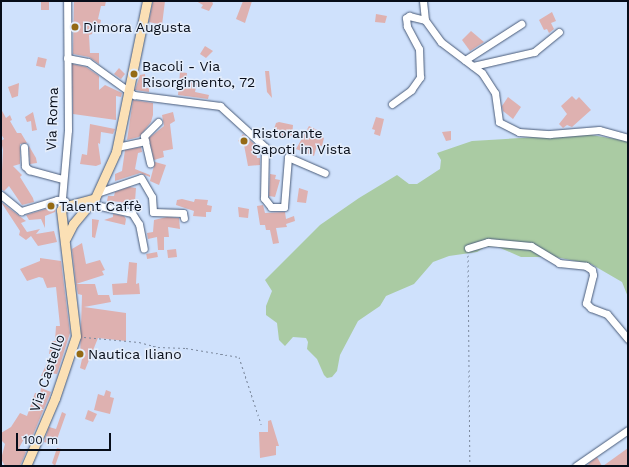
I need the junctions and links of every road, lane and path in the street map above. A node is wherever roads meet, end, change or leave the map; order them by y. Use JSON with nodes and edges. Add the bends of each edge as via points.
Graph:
{"nodes":[{"id":1,"x":67,"y":1,"type":"edge"},
{"id":2,"x":147,"y":1,"type":"edge"},
{"id":3,"x":423,"y":1,"type":"edge"},
{"id":4,"x":426,"y":20,"type":"junction"},
{"id":5,"x":521,"y":24,"type":"dead end"},
{"id":6,"x":559,"y":32,"type":"dead end"},
{"id":7,"x":67,"y":58,"type":"junction"},
{"id":8,"x":465,"y":60,"type":"junction"},
{"id":9,"x":473,"y":66,"type":"junction"},
{"id":10,"x":127,"y":89,"type":"junction"},
{"id":11,"x":392,"y":104,"type":"dead end"},
{"id":12,"x":158,"y":122,"type":"dead end"},
{"id":13,"x":628,"y":138,"type":"edge"},
{"id":14,"x":145,"y":141,"type":"junction"},
{"id":15,"x":24,"y":147,"type":"dead end"},
{"id":16,"x":117,"y":147,"type":"junction"},
{"id":17,"x":150,"y":163,"type":"dead end"},
{"id":18,"x":325,"y":173,"type":"dead end"},
{"id":19,"x":62,"y":179,"type":"junction"},
{"id":20,"x":1,"y":195,"type":"edge"},
{"id":21,"x":94,"y":198,"type":"junction"},
{"id":22,"x":79,"y":202,"type":"junction"},
{"id":23,"x":62,"y":210,"type":"junction"},
{"id":24,"x":81,"y":216,"type":"junction"},
{"id":25,"x":184,"y":218,"type":"dead end"},
{"id":26,"x":74,"y":224,"type":"junction"},
{"id":27,"x":66,"y":238,"type":"junction"},
{"id":28,"x":468,"y":248,"type":"joint"},
{"id":29,"x":144,"y":249,"type":"dead end"},
{"id":30,"x":76,"y":336,"type":"junction"},
{"id":31,"x":628,"y":339,"type":"edge"},
{"id":32,"x":260,"y":424,"type":"dead end"},
{"id":33,"x":628,"y":430,"type":"edge"},
{"id":34,"x":26,"y":466,"type":"edge"},
{"id":35,"x":470,"y":466,"type":"edge"},
{"id":36,"x":576,"y":466,"type":"edge"}],
"edges":[{"from":1,"to":7,"type":"street","name":"Via Roma"},
{"from":2,"to":10,"type":"main road"},
{"from":3,"to":4,"type":"street"},
{"from":4,"to":8,"type":"street","via":[[441,42]]},
{"from":4,"to":11,"type":"street","via":[[409,16],[406,18],[407,26],[420,48],[420,77],[411,90]]},
{"from":5,"to":8,"type":"street"},
{"from":6,"to":9,"type":"street","via":[[534,52]]},
{"from":7,"to":10,"type":"street","via":[[88,62]]},
{"from":7,"to":19,"type":"street","name":"Via Roma","via":[[68,130]]},
{"from":8,"to":9,"type":"street"},
{"from":9,"to":13,"type":"street","via":[[482,73],[495,93],[499,122],[518,132],[550,134],[599,130]]},
{"from":10,"to":16,"type":"main road"},
{"from":10,"to":18,"type":"street","via":[[134,95],[220,106],[265,147],[264,198],[271,207],[284,207],[288,157]]},
{"from":12,"to":14,"type":"street","via":[[144,136]]},
{"from":14,"to":16,"type":"street"},
{"from":14,"to":17,"type":"street"},
{"from":15,"to":19,"type":"street","via":[[25,166],[29,170]]},
{"from":16,"to":21,"type":"main road"},
{"from":19,"to":23,"type":"street","name":"Via Roma"},
{"from":20,"to":23,"type":"street","via":[[21,212]]},
{"from":21,"to":22,"type":"main road"},
{"from":21,"to":24,"type":"main road"},
{"from":21,"to":25,"type":"street","via":[[141,178],[152,197],[153,212],[182,213]]},
{"from":21,"to":29,"type":"street","via":[[132,213],[139,224]]},
{"from":22,"to":23,"type":"main road"},
{"from":22,"to":24,"type":"street"},
{"from":23,"to":26,"type":"street"},
{"from":23,"to":27,"type":"main road","name":"Via Roma"},
{"from":24,"to":26,"type":"main road"},
{"from":26,"to":27,"type":"main road"},
{"from":27,"to":30,"type":"main road","name":"Via Castello"},
{"from":28,"to":31,"type":"street","via":[[488,242],[531,246],[559,263],[586,266],[593,274],[586,303],[591,308],[607,314]]},
{"from":28,"to":35,"type":"path"},
{"from":30,"to":32,"type":"path","via":[[139,342],[158,347],[186,348],[239,357]]},
{"from":30,"to":34,"type":"main road","name":"Via Castello","via":[[55,398]]},
{"from":33,"to":36,"type":"street"}]}
